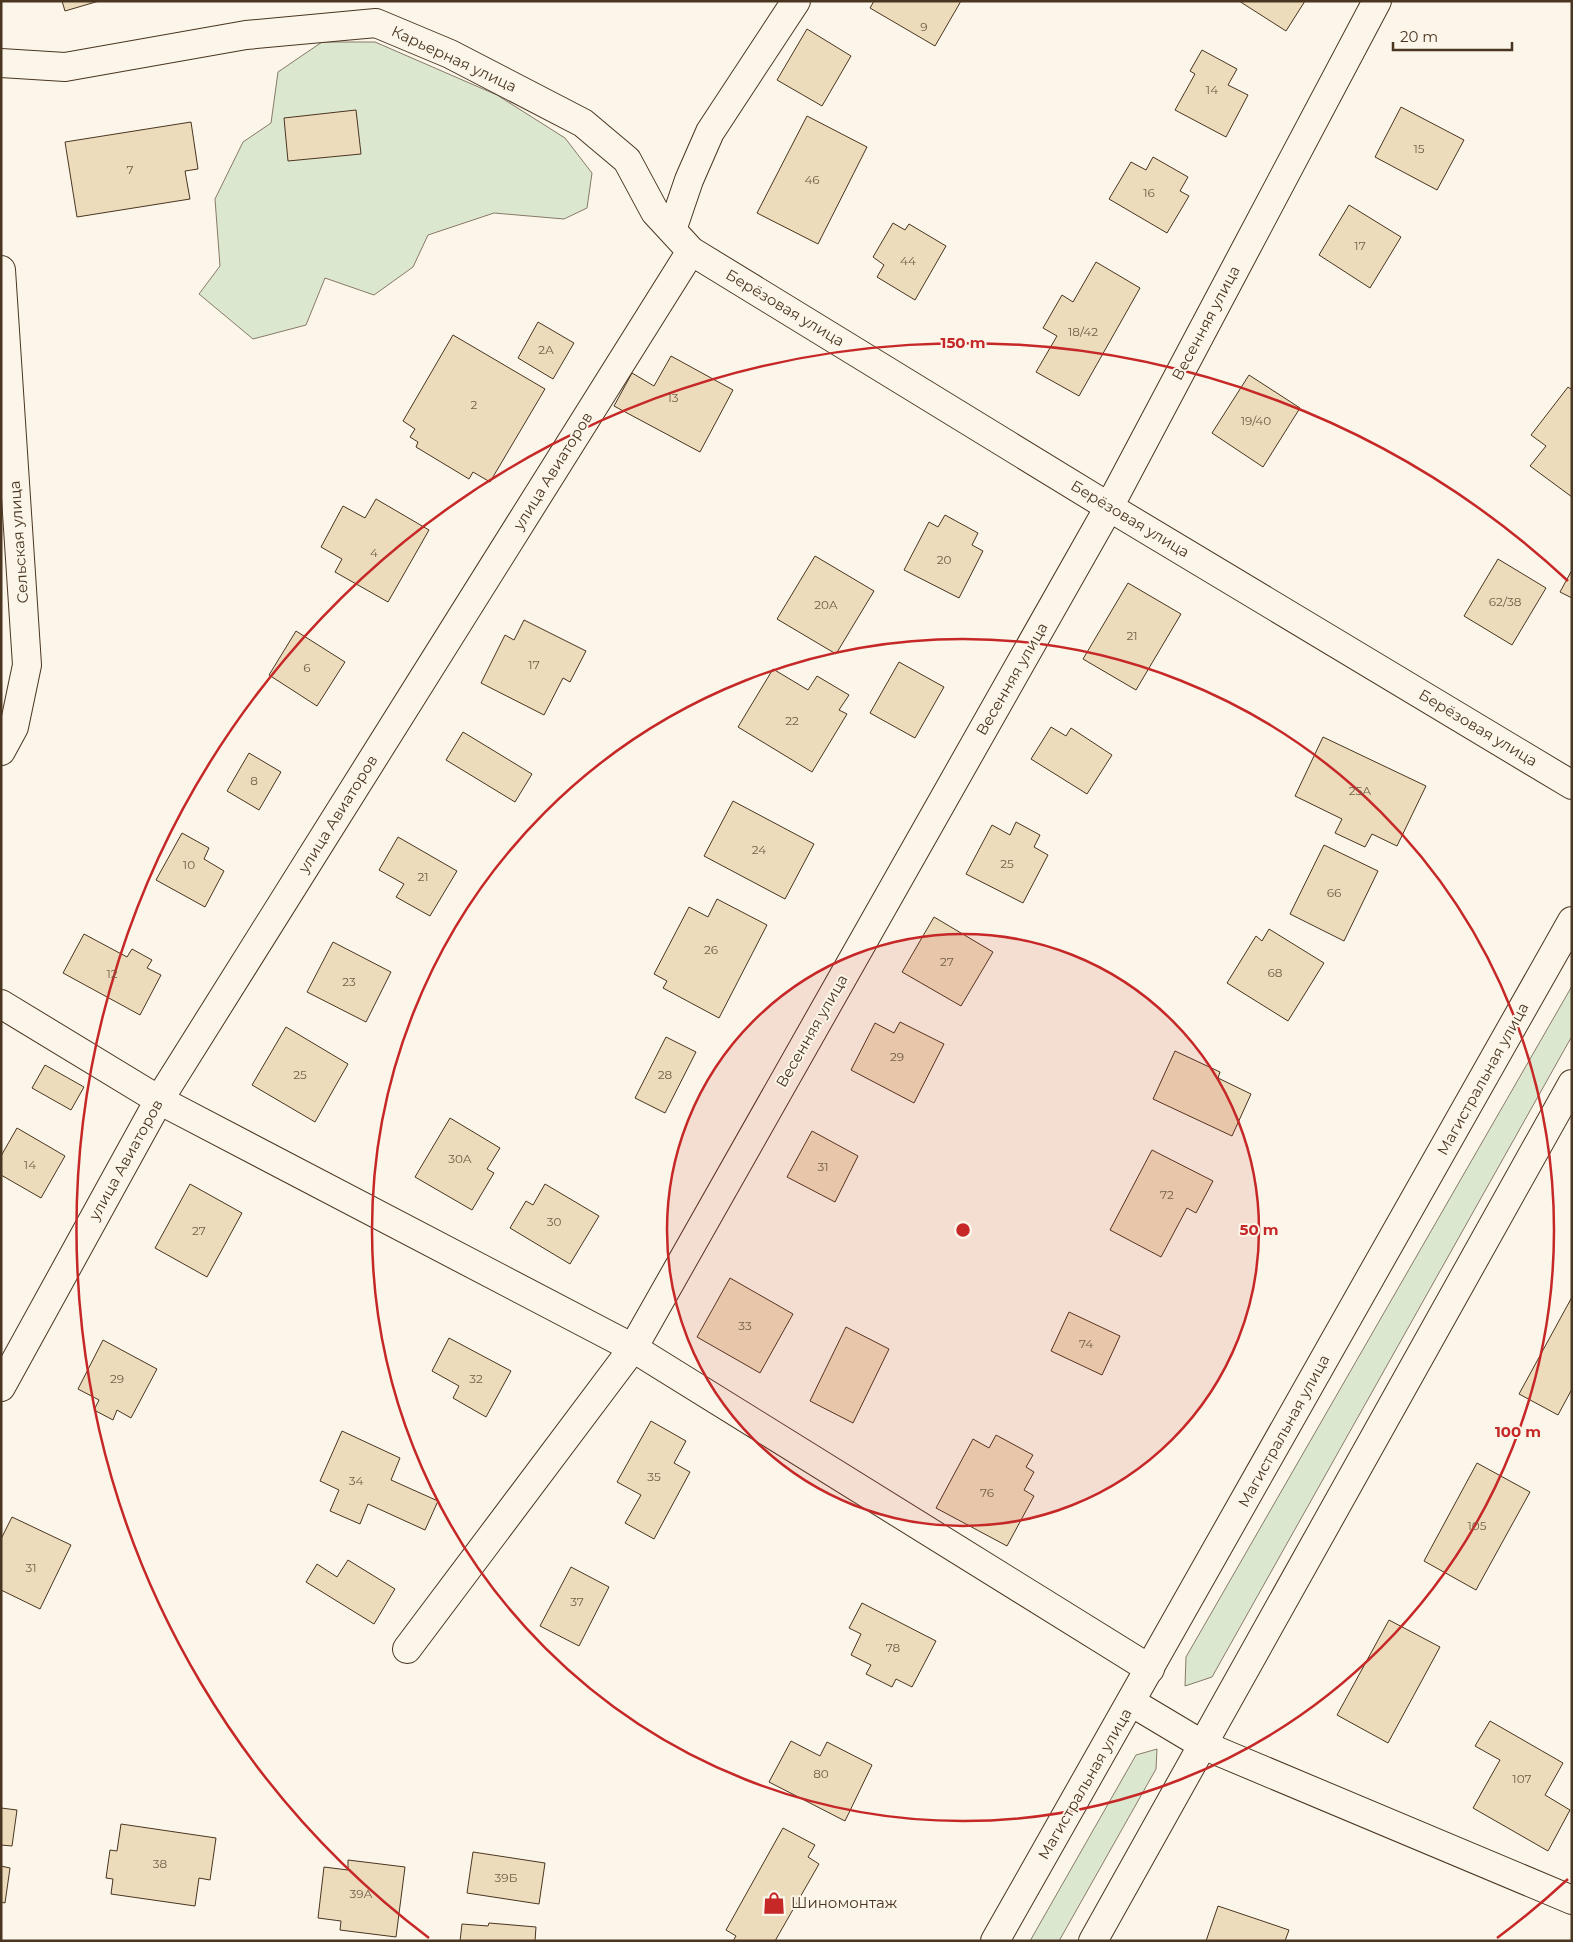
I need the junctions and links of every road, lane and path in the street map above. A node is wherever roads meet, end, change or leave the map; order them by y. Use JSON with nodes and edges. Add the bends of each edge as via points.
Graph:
{"nodes":[{"id":1,"x":796,"y":1,"type":"edge"},
{"id":2,"x":1377,"y":1,"type":"edge"},
{"id":3,"x":1,"y":63,"type":"edge"},
{"id":4,"x":672,"y":230,"type":"junction"},
{"id":5,"x":691,"y":251,"type":"junction"},
{"id":6,"x":1,"y":270,"type":"edge"},
{"id":7,"x":1109,"y":507,"type":"junction"},
{"id":8,"x":1,"y":751,"type":"edge"},
{"id":9,"x":1572,"y":785,"type":"edge"},
{"id":10,"x":1572,"y":921,"type":"edge"},
{"id":11,"x":1,"y":1004,"type":"edge"},
{"id":12,"x":1572,"y":1084,"type":"edge"},
{"id":13,"x":159,"y":1100,"type":"junction"},
{"id":14,"x":632,"y":1348,"type":"junction"},
{"id":15,"x":1,"y":1387,"type":"edge"},
{"id":16,"x":407,"y":1649,"type":"dead end"},
{"id":17,"x":1150,"y":1669,"type":"junction"},
{"id":18,"x":1131,"y":1702,"type":"junction"},
{"id":19,"x":1203,"y":1745,"type":"junction"},
{"id":20,"x":1572,"y":1900,"type":"edge"},
{"id":21,"x":995,"y":1941,"type":"edge"},
{"id":22,"x":1093,"y":1941,"type":"edge"}],
"edges":[{"from":1,"to":4,"type":"street","via":[[710,132]]},
{"from":2,"to":7,"type":"street","name":"Весенняя улица"},
{"from":3,"to":4,"type":"street","name":"Карьерная улица","via":[[65,67],[246,34],[376,23],[450,54],[583,123],[627,160],[655,212]]},
{"from":4,"to":5,"type":"street","name":"Карьерная улица"},
{"from":5,"to":7,"type":"street","name":"Берёзовая улица"},
{"from":5,"to":13,"type":"street","name":"улица Авиаторов"},
{"from":6,"to":8,"type":"street","name":"Сельская улица","via":[[26,665],[14,727]]},
{"from":7,"to":9,"type":"street","name":"Берёзовая улица"},
{"from":7,"to":14,"type":"street","name":"Весенняя улица"},
{"from":10,"to":17,"type":"street","name":"Магистральная улица"},
{"from":11,"to":13,"type":"street"},
{"from":12,"to":19,"type":"street"},
{"from":13,"to":14,"type":"street"},
{"from":13,"to":15,"type":"street","name":"улица Авиаторов"},
{"from":14,"to":16,"type":"street","name":"Весенняя улица"},
{"from":14,"to":17,"type":"street"},
{"from":17,"to":18,"type":"street","name":"Магистральная улица"},
{"from":18,"to":19,"type":"street"},
{"from":18,"to":21,"type":"street","name":"Магистральная улица"},
{"from":19,"to":20,"type":"street"},
{"from":19,"to":22,"type":"street"}]}
